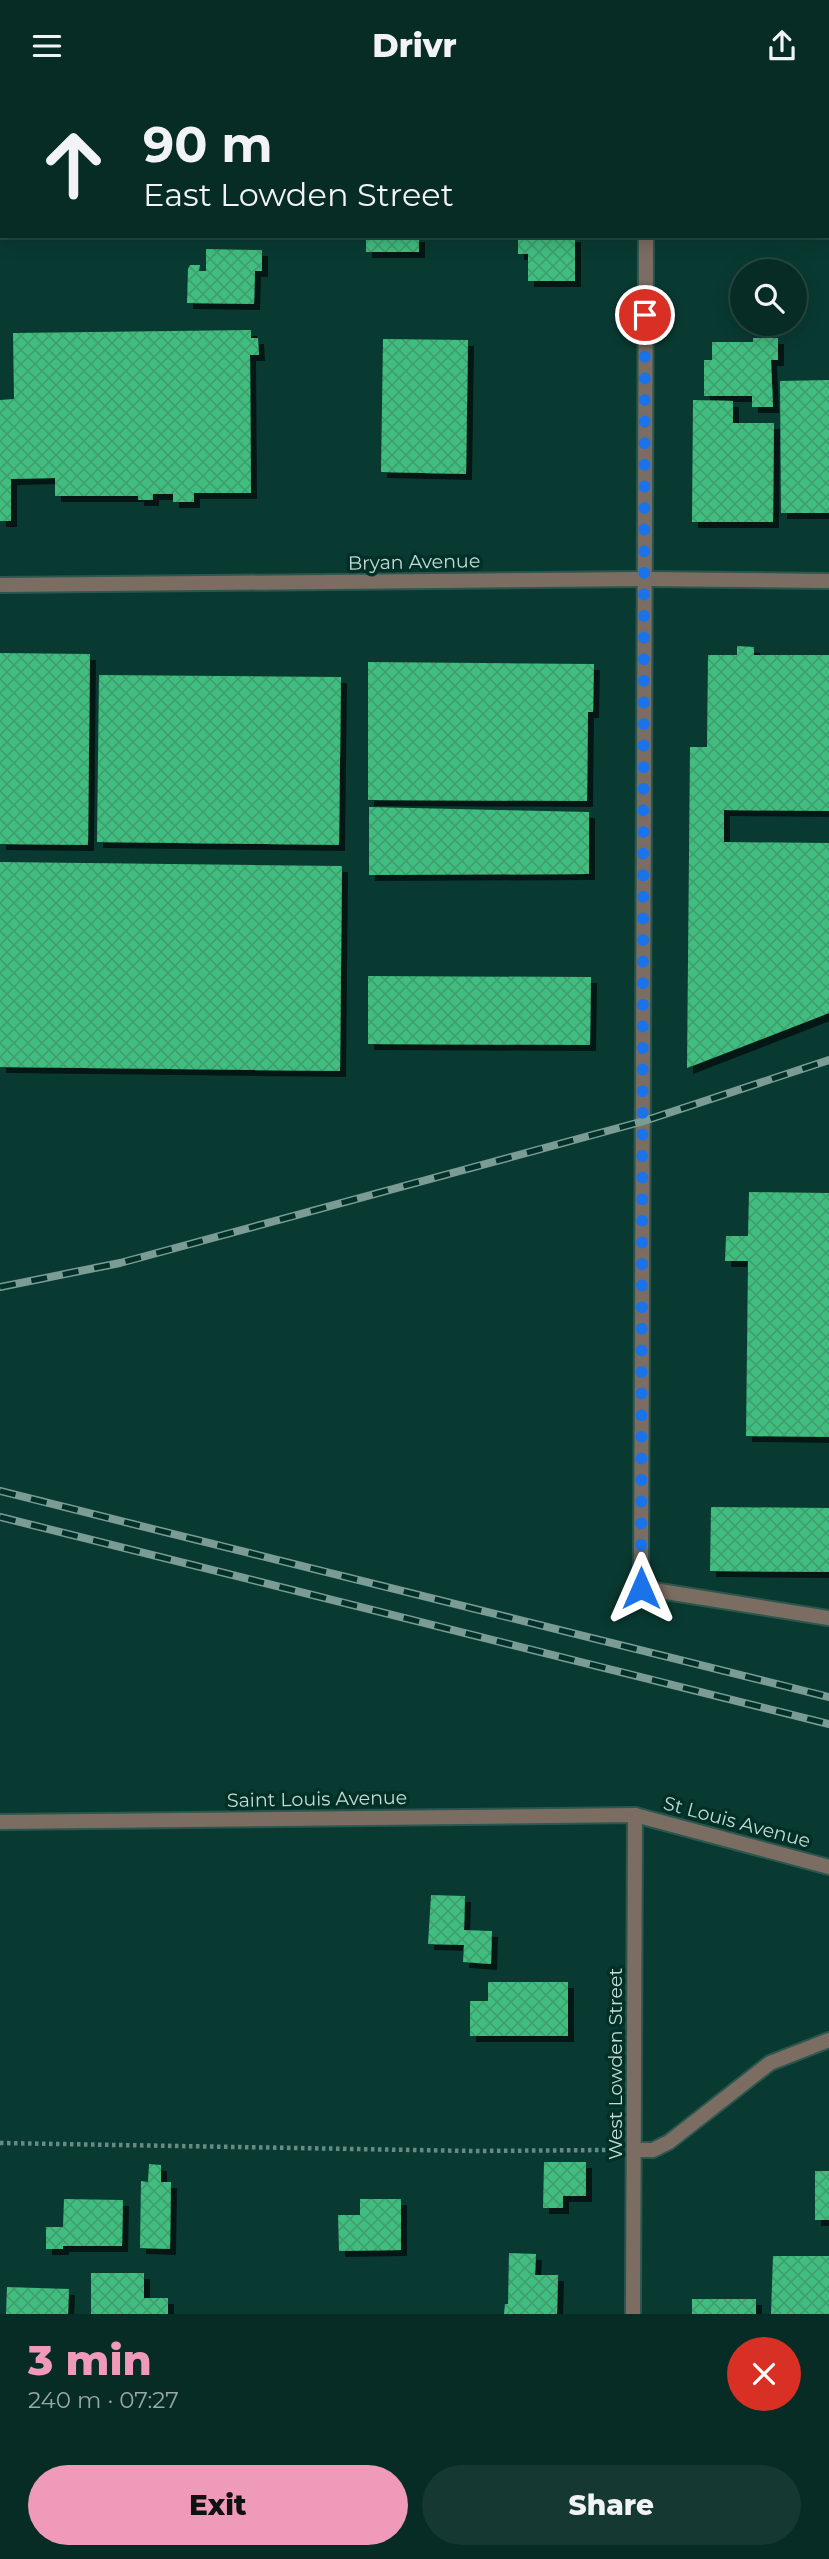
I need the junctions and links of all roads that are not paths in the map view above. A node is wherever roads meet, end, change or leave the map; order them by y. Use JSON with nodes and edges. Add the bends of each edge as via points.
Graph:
{"nodes":[{"id":1,"x":646,"y":238,"type":"edge"},
{"id":2,"x":645,"y":579,"type":"junction"},
{"id":3,"x":829,"y":581,"type":"edge"},
{"id":4,"x":0,"y":585,"type":"edge"},
{"id":5,"x":829,"y":1618,"type":"edge"},
{"id":6,"x":635,"y":1815,"type":"junction"},
{"id":7,"x":0,"y":1822,"type":"edge"},
{"id":8,"x":829,"y":1867,"type":"edge"},
{"id":9,"x":829,"y":2040,"type":"edge"},
{"id":10,"x":634,"y":2150,"type":"junction"},
{"id":11,"x":633,"y":2314,"type":"edge"}],
"edges":[{"from":1,"to":2,"type":"street"},
{"from":2,"to":3,"type":"street","name":"Bryan Avenue"},
{"from":2,"to":4,"type":"street","name":"Bryan Avenue"},
{"from":2,"to":5,"type":"street","via":[[641,1588]]},
{"from":6,"to":7,"type":"street","name":"Saint Louis Avenue"},
{"from":6,"to":8,"type":"street","name":"St Louis Avenue"},
{"from":6,"to":10,"type":"street","name":"West Lowden Street"},
{"from":9,"to":10,"type":"street","via":[[771,2063],[669,2142],[653,2150]]},
{"from":10,"to":11,"type":"street","name":"West Lowden Street"}]}
